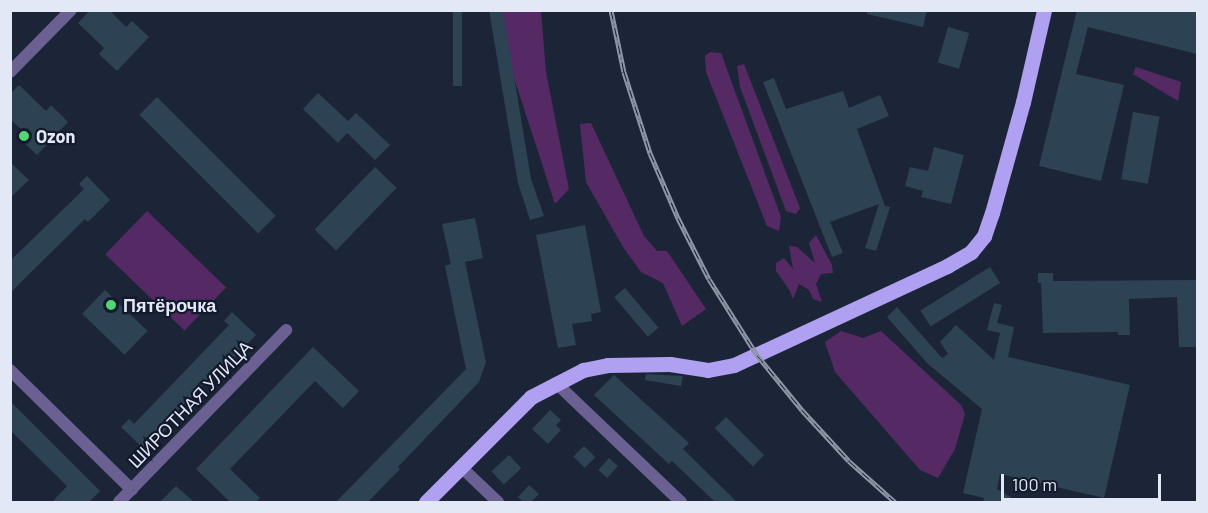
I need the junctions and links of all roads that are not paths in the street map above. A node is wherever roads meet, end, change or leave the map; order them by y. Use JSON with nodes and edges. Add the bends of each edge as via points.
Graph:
{"nodes":[{"id":1,"x":71,"y":10,"type":"edge"},
{"id":2,"x":1044,"y":10,"type":"edge"},
{"id":3,"x":10,"y":72,"type":"edge"},
{"id":4,"x":286,"y":330,"type":"dead end"},
{"id":5,"x":10,"y":370,"type":"edge"},
{"id":6,"x":556,"y":383,"type":"junction"},
{"id":7,"x":461,"y":467,"type":"junction"},
{"id":8,"x":132,"y":490,"type":"junction"},
{"id":9,"x":119,"y":502,"type":"edge"},
{"id":10,"x":426,"y":502,"type":"edge"},
{"id":11,"x":498,"y":502,"type":"edge"},
{"id":12,"x":681,"y":502,"type":"edge"}],
"edges":[{"from":1,"to":3,"type":"street"},
{"from":2,"to":6,"type":"main road","via":[[992,213],[984,236],[971,252],[734,365],[708,370],[670,364],[608,365],[583,370]]},
{"from":4,"to":8,"type":"street","name":"ШИРОТНАЯ УЛИЦА"},
{"from":5,"to":8,"type":"street"},
{"from":6,"to":7,"type":"main road","via":[[531,397]]},
{"from":6,"to":12,"type":"street"},
{"from":7,"to":10,"type":"main road"},
{"from":7,"to":11,"type":"street"},
{"from":8,"to":9,"type":"street","name":"ШИРОТНАЯ УЛИЦА"}]}
